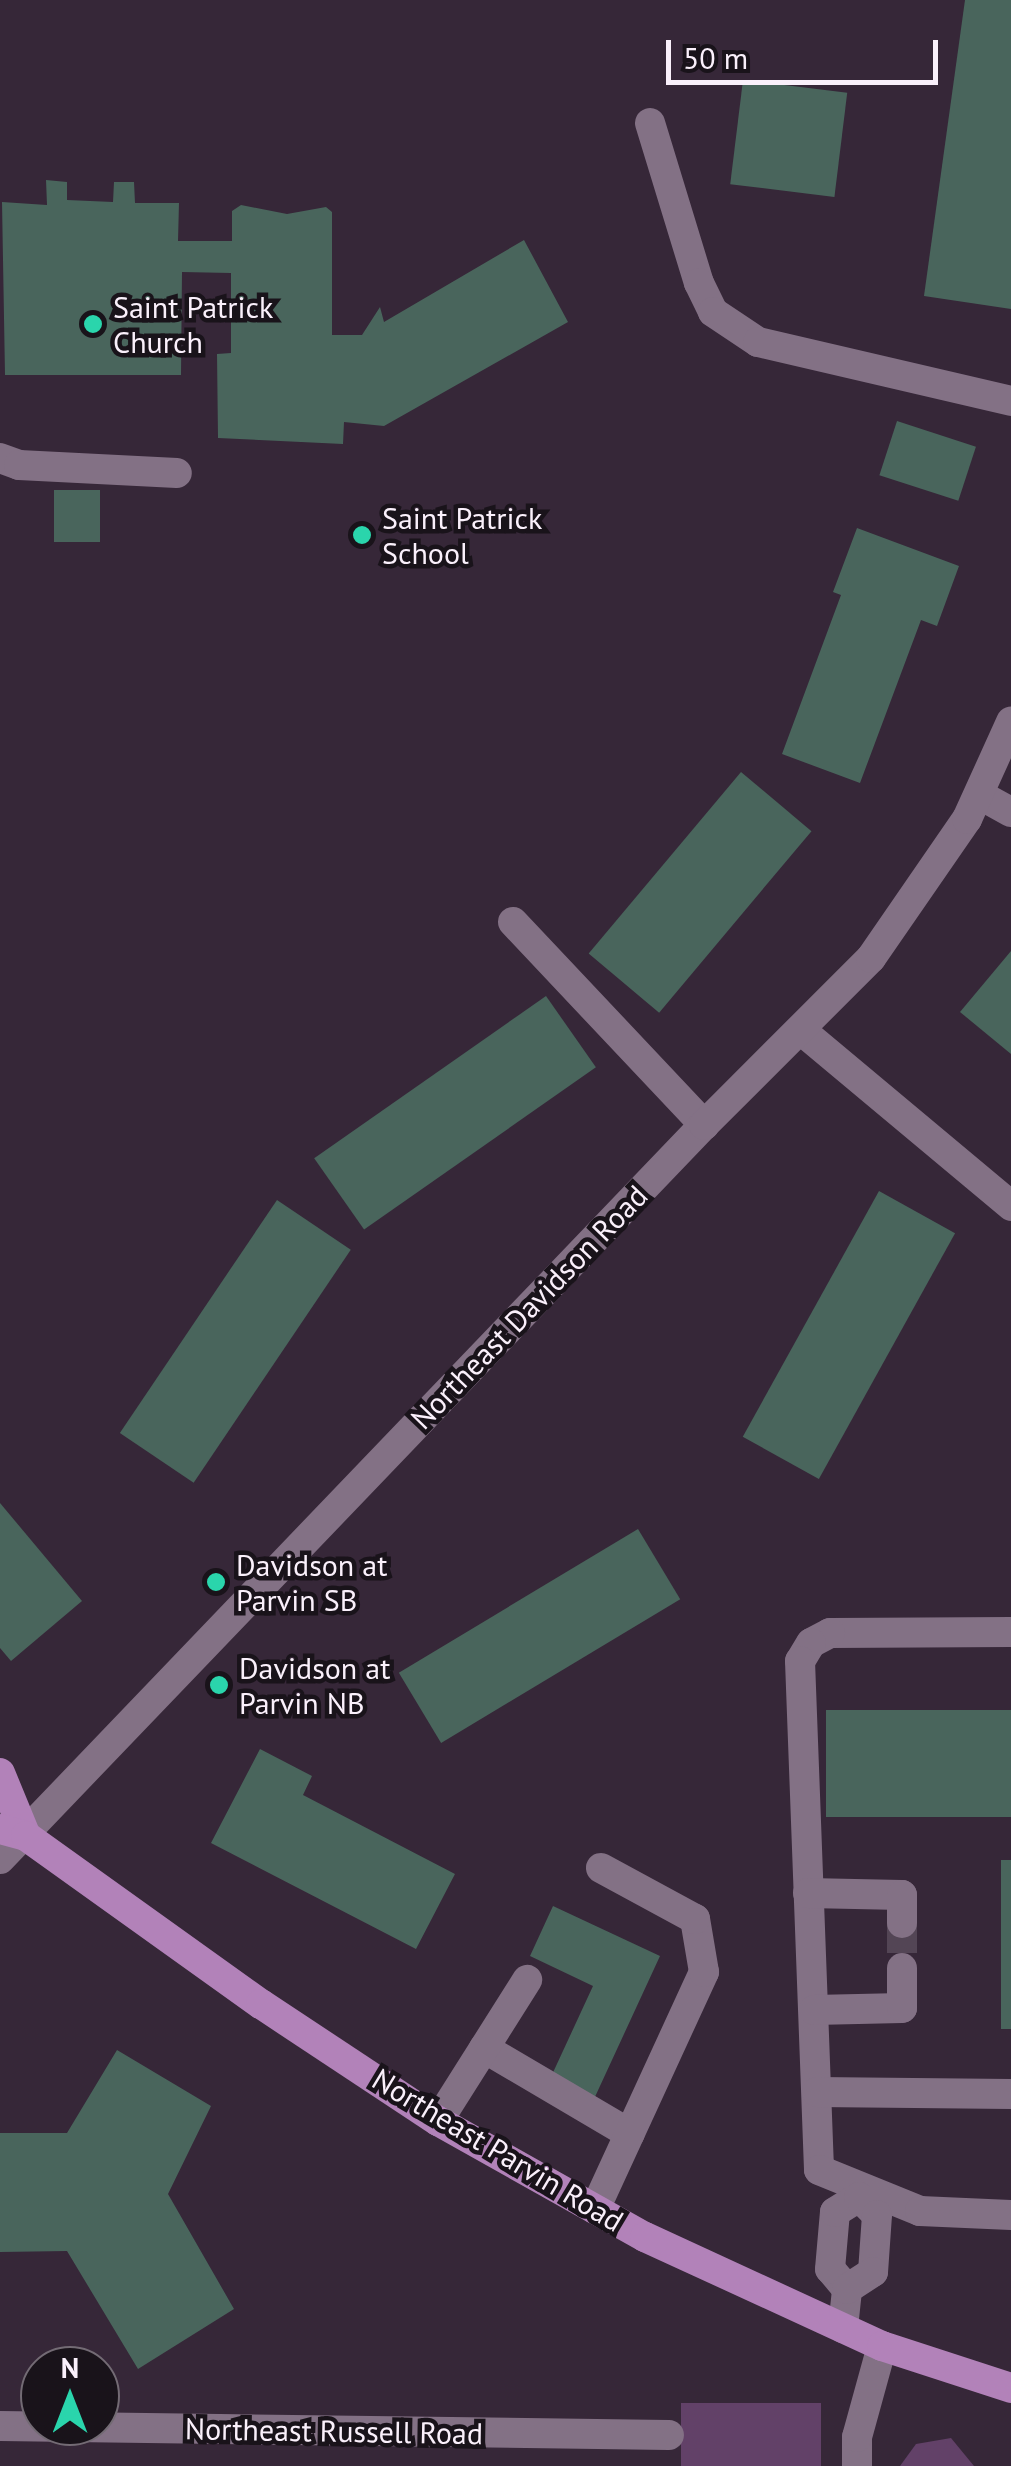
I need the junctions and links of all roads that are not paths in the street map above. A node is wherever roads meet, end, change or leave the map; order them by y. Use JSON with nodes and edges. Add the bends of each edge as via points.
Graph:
{"nodes":[{"id":1,"x":650,"y":123,"type":"dead end"},
{"id":2,"x":1011,"y":401,"type":"edge"},
{"id":3,"x":0,"y":458,"type":"edge"},
{"id":4,"x":177,"y":473,"type":"dead end"},
{"id":5,"x":1011,"y":722,"type":"edge"},
{"id":6,"x":980,"y":795,"type":"junction"},
{"id":7,"x":1011,"y":812,"type":"edge"},
{"id":8,"x":513,"y":922,"type":"dead end"},
{"id":9,"x":802,"y":1031,"type":"junction"},
{"id":10,"x":704,"y":1125,"type":"junction"},
{"id":11,"x":1011,"y":1206,"type":"edge"},
{"id":12,"x":1011,"y":1632,"type":"edge"},
{"id":13,"x":0,"y":1773,"type":"edge"},
{"id":14,"x":13,"y":1833,"type":"edge"},
{"id":15,"x":0,"y":1859,"type":"edge"},
{"id":16,"x":600,"y":1868,"type":"dead end"},
{"id":17,"x":808,"y":1893,"type":"junction"},
{"id":18,"x":902,"y":1923,"type":"tunnel mouth"},
{"id":19,"x":902,"y":1968,"type":"tunnel mouth"},
{"id":20,"x":527,"y":1980,"type":"dead end"},
{"id":21,"x":814,"y":2010,"type":"junction"},
{"id":22,"x":484,"y":2048,"type":"junction"},
{"id":23,"x":817,"y":2092,"type":"junction"},
{"id":24,"x":1011,"y":2094,"type":"edge"},
{"id":25,"x":438,"y":2121,"type":"junction"},
{"id":26,"x":630,"y":2134,"type":"junction"},
{"id":27,"x":860,"y":2191,"type":"junction"},
{"id":28,"x":596,"y":2209,"type":"junction"},
{"id":29,"x":1011,"y":2215,"type":"edge"},
{"id":30,"x":848,"y":2289,"type":"junction"},
{"id":31,"x":843,"y":2328,"type":"junction"},
{"id":32,"x":882,"y":2346,"type":"junction"},
{"id":33,"x":1011,"y":2388,"type":"edge"},
{"id":34,"x":0,"y":2426,"type":"edge"},
{"id":35,"x":669,"y":2435,"type":"dead end"},
{"id":36,"x":856,"y":2466,"type":"edge"}],
"edges":[{"from":1,"to":2,"type":"street","via":[[713,312],[758,342]]},
{"from":3,"to":4,"type":"street","via":[[19,465]]},
{"from":5,"to":6,"type":"street","name":"Northeast Davidson Road"},
{"from":6,"to":7,"type":"street"},
{"from":6,"to":9,"type":"street","name":"Northeast Davidson Road","via":[[871,958]]},
{"from":8,"to":10,"type":"street"},
{"from":9,"to":10,"type":"street","name":"Northeast Davidson Road"},
{"from":9,"to":11,"type":"street"},
{"from":10,"to":14,"type":"street","name":"Northeast Davidson Road"},
{"from":12,"to":17,"type":"street","via":[[830,1633],[811,1643],[800,1661]]},
{"from":13,"to":14,"type":"main road"},
{"from":14,"to":15,"type":"street","name":"Northeast Davidson Road"},
{"from":14,"to":25,"type":"main road","name":"Northeast Parvin Road"},
{"from":16,"to":26,"type":"street","via":[[695,1919],[704,1972]]},
{"from":17,"to":18,"type":"street","via":[[902,1895]]},
{"from":17,"to":21,"type":"street"},
{"from":19,"to":21,"type":"street","via":[[902,2008]]},
{"from":20,"to":22,"type":"street"},
{"from":21,"to":23,"type":"street"},
{"from":22,"to":25,"type":"street"},
{"from":22,"to":26,"type":"street"},
{"from":23,"to":24,"type":"street"},
{"from":23,"to":27,"type":"street","via":[[819,2170]]},
{"from":25,"to":28,"type":"main road","name":"Northeast Parvin Road"},
{"from":26,"to":28,"type":"street"},
{"from":27,"to":29,"type":"street","via":[[920,2211]]},
{"from":27,"to":30,"type":"street","via":[[876,2216],[873,2272]]},
{"from":27,"to":30,"type":"street","via":[[835,2212],[830,2268]]},
{"from":28,"to":31,"type":"main road","name":"Northeast Parvin Road"},
{"from":30,"to":31,"type":"street"},
{"from":31,"to":32,"type":"main road","name":"Northeast Parvin Road"},
{"from":32,"to":33,"type":"main road","name":"Northeast Parvin Road"},
{"from":32,"to":36,"type":"street","via":[[857,2437]]},
{"from":34,"to":35,"type":"street","name":"Northeast Russell Road"}]}
